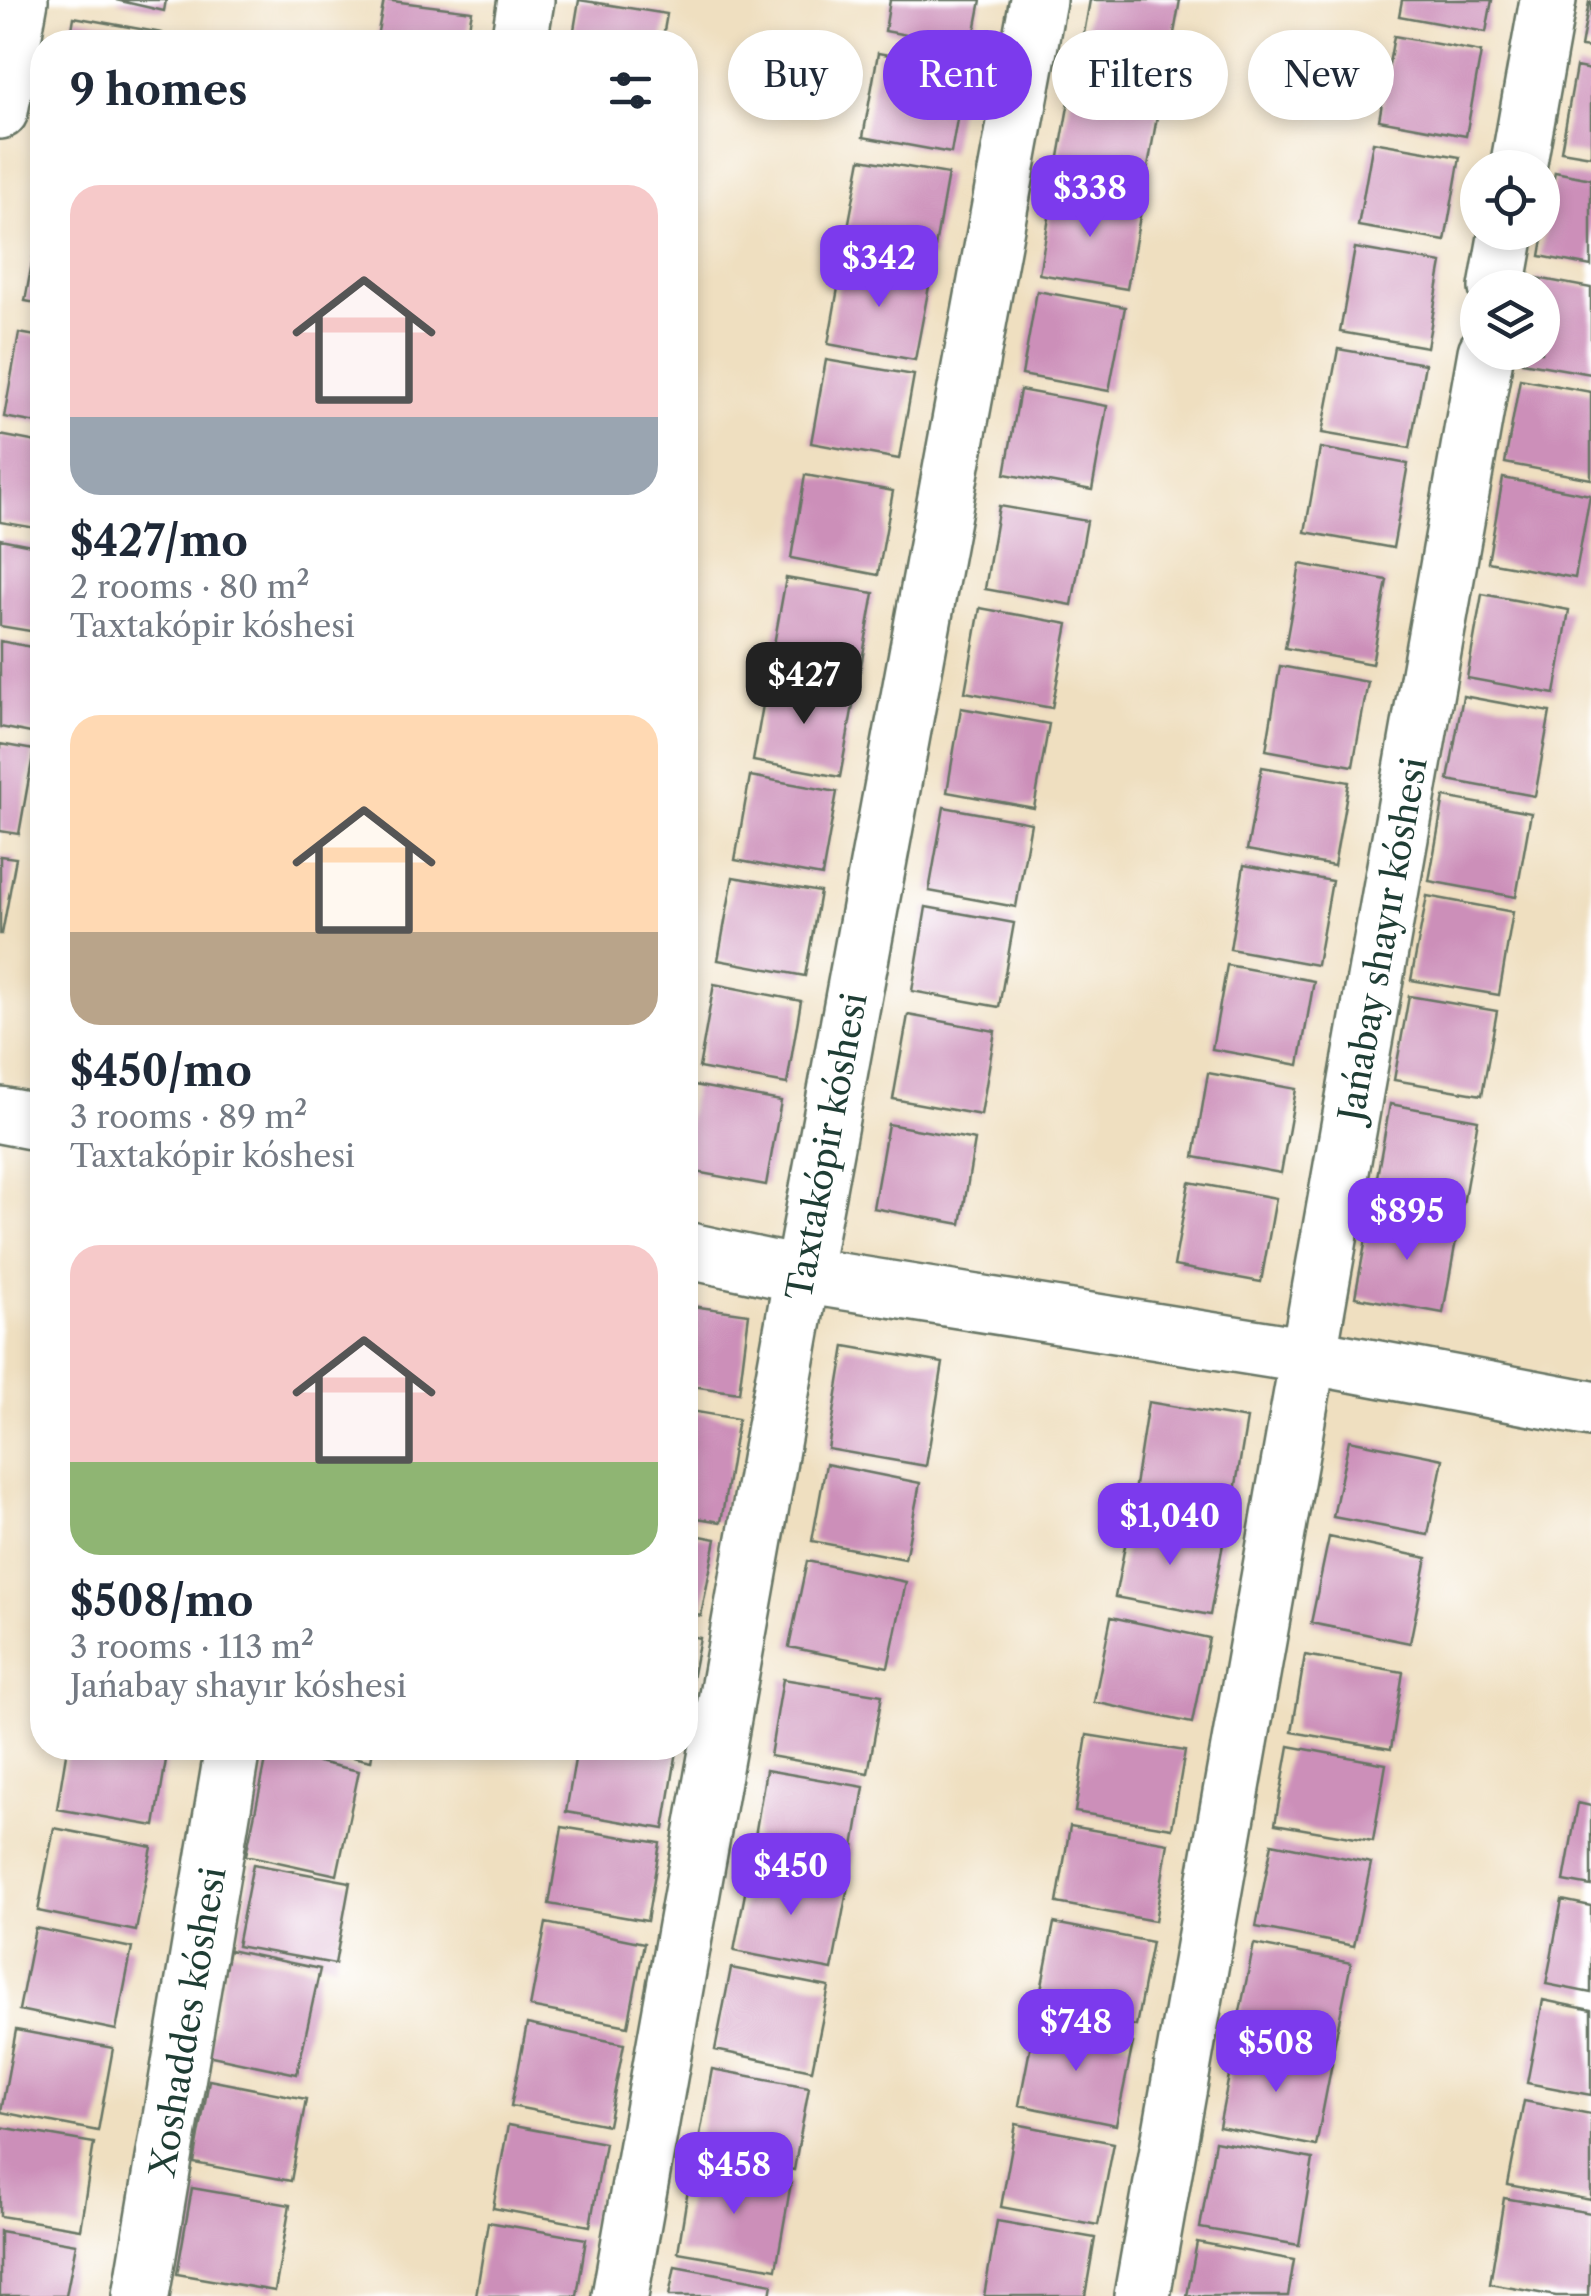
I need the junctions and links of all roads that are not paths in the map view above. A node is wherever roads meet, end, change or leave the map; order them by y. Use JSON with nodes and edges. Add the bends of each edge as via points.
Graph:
{"nodes":[{"id":1,"x":20,"y":0,"type":"edge"},
{"id":2,"x":526,"y":0,"type":"edge"},
{"id":3,"x":1038,"y":0,"type":"edge"},
{"id":4,"x":1548,"y":0,"type":"edge"},
{"id":5,"x":521,"y":30,"type":"edge"},
{"id":6,"x":0,"y":111,"type":"edge"},
{"id":7,"x":1521,"y":150,"type":"edge"},
{"id":8,"x":1483,"y":370,"type":"edge"},
{"id":9,"x":0,"y":1116,"type":"edge"},
{"id":10,"x":30,"y":1121,"type":"edge"},
{"id":11,"x":698,"y":1253,"type":"edge"},
{"id":12,"x":802,"y":1274,"type":"junction"},
{"id":13,"x":1309,"y":1356,"type":"junction"},
{"id":14,"x":1591,"y":1409,"type":"edge"},
{"id":15,"x":231,"y":1760,"type":"edge"},
{"id":16,"x":141,"y":2296,"type":"edge"},
{"id":17,"x":620,"y":2296,"type":"edge"},
{"id":18,"x":1142,"y":2296,"type":"edge"}],
"edges":[{"from":1,"to":6,"type":"street"},
{"from":2,"to":5,"type":"street"},
{"from":3,"to":12,"type":"street","name":"Taxtakópir kóshesi"},
{"from":4,"to":7,"type":"street"},
{"from":8,"to":13,"type":"street","name":"Jańabay shayır kóshesi"},
{"from":9,"to":10,"type":"street"},
{"from":11,"to":12,"type":"street"},
{"from":12,"to":13,"type":"street"},
{"from":12,"to":17,"type":"street","name":"Taxtakópir kóshesi"},
{"from":13,"to":14,"type":"street"},
{"from":13,"to":18,"type":"street","name":"Jańabay shayır kóshesi"},
{"from":15,"to":16,"type":"street","name":"Xoshaddes kóshesi"}]}
